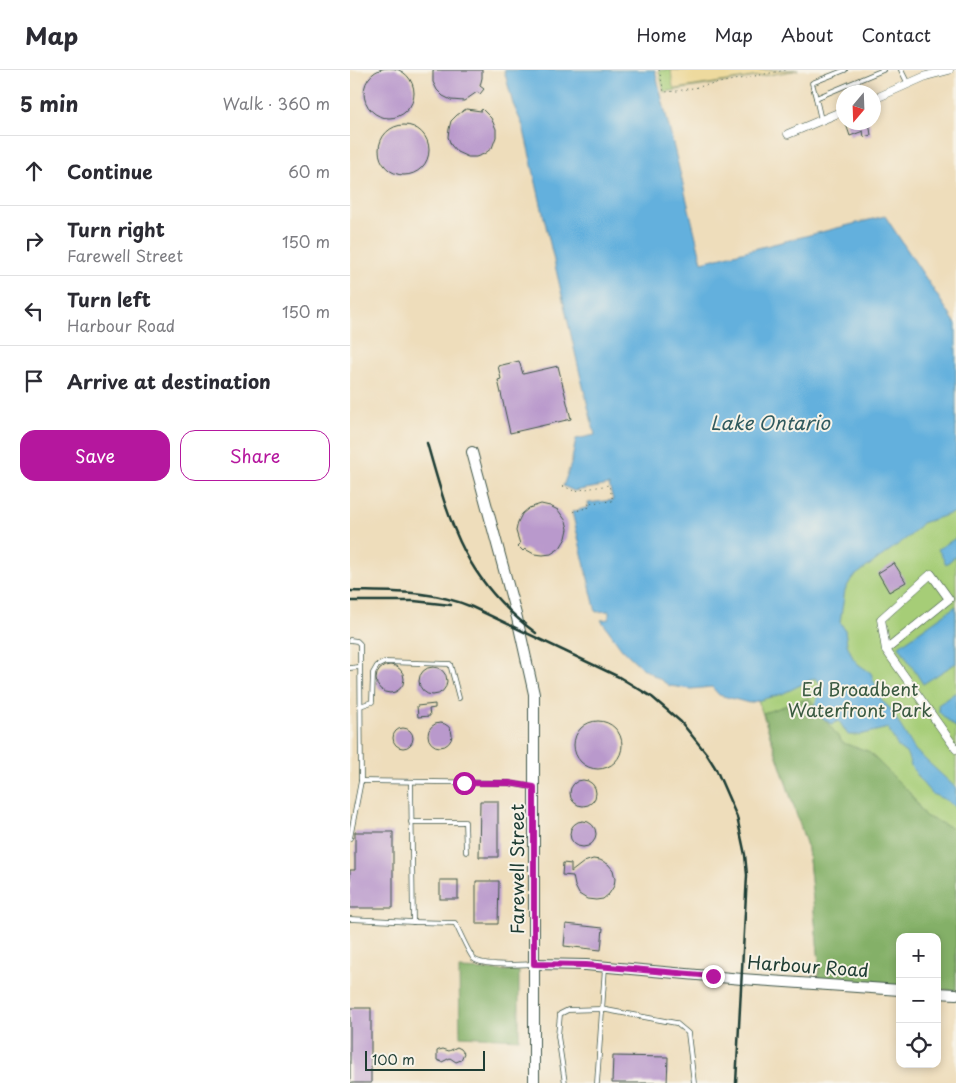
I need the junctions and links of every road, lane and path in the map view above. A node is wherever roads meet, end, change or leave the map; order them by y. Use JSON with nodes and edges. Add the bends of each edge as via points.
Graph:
{"nodes":[{"id":1,"x":659,"y":70,"type":"edge"},
{"id":2,"x":786,"y":70,"type":"edge"},
{"id":3,"x":845,"y":70,"type":"edge"},
{"id":4,"x":884,"y":70,"type":"edge"},
{"id":5,"x":901,"y":70,"type":"edge"},
{"id":6,"x":949,"y":70,"type":"edge"},
{"id":7,"x":908,"y":84,"type":"junction"},
{"id":8,"x":881,"y":96,"type":"edge"},
{"id":9,"x":816,"y":98,"type":"junction"},
{"id":10,"x":836,"y":114,"type":"edge"},
{"id":11,"x":821,"y":121,"type":"junction"},
{"id":12,"x":788,"y":134,"type":"dead end"},
{"id":13,"x":472,"y":452,"type":"dead end"},
{"id":14,"x":563,"y":486,"type":"dead end"},
{"id":15,"x":572,"y":512,"type":"dead end"},
{"id":16,"x":350,"y":640,"type":"edge"},
{"id":17,"x":886,"y":650,"type":"junction"},
{"id":18,"x":350,"y":668,"type":"edge"},
{"id":19,"x":359,"y":668,"type":"junction"},
{"id":20,"x":460,"y":698,"type":"dead end"},
{"id":21,"x":360,"y":706,"type":"junction"},
{"id":22,"x":956,"y":749,"type":"edge"},
{"id":23,"x":361,"y":781,"type":"junction"},
{"id":24,"x":411,"y":783,"type":"junction"},
{"id":25,"x":534,"y":787,"type":"junction"},
{"id":26,"x":411,"y":822,"type":"junction"},
{"id":27,"x":350,"y":838,"type":"edge"},
{"id":28,"x":466,"y":852,"type":"dead end"},
{"id":29,"x":350,"y":919,"type":"edge"},
{"id":30,"x":413,"y":922,"type":"junction"},
{"id":31,"x":534,"y":964,"type":"junction"},
{"id":32,"x":605,"y":967,"type":"junction"},
{"id":33,"x":896,"y":990,"type":"edge"},
{"id":34,"x":941,"y":993,"type":"edge"},
{"id":35,"x":956,"y":994,"type":"edge"},
{"id":36,"x":601,"y":1009,"type":"junction"},
{"id":37,"x":534,"y":1083,"type":"edge"},
{"id":38,"x":565,"y":1083,"type":"edge"},
{"id":39,"x":597,"y":1083,"type":"edge"},
{"id":40,"x":694,"y":1083,"type":"edge"}],
"edges":[{"from":1,"to":2,"type":"path","via":[[664,92]]},
{"from":3,"to":9,"type":"lane","via":[[812,83]]},
{"from":4,"to":9,"type":"lane"},
{"from":5,"to":7,"type":"lane"},
{"from":6,"to":7,"type":"street"},
{"from":7,"to":8,"type":"street"},
{"from":9,"to":11,"type":"lane"},
{"from":10,"to":11,"type":"street"},
{"from":11,"to":12,"type":"street"},
{"from":13,"to":25,"type":"street","name":"Farewell Street","via":[[534,694]]},
{"from":14,"to":15,"type":"path","via":[[574,491],[609,484],[613,501],[588,503],[590,507]]},
{"from":16,"to":19,"type":"lane","via":[[360,644]]},
{"from":17,"to":17,"type":"street","via":[[948,599],[931,574],[881,619]]},
{"from":17,"to":22,"type":"street"},
{"from":18,"to":19,"type":"lane"},
{"from":19,"to":21,"type":"lane"},
{"from":20,"to":21,"type":"lane","via":[[450,664],[385,662],[373,673],[372,702]]},
{"from":21,"to":23,"type":"lane"},
{"from":23,"to":24,"type":"lane"},
{"from":23,"to":27,"type":"lane"},
{"from":24,"to":25,"type":"lane","via":[[509,783]]},
{"from":24,"to":26,"type":"lane"},
{"from":25,"to":31,"type":"street","name":"Farewell Street"},
{"from":26,"to":28,"type":"lane","via":[[465,822]]},
{"from":26,"to":30,"type":"lane"},
{"from":29,"to":30,"type":"lane"},
{"from":30,"to":31,"type":"lane","via":[[455,923],[473,958],[480,962]]},
{"from":31,"to":32,"type":"street","name":"Harbour Road"},
{"from":31,"to":37,"type":"street","name":"Farewell Street"},
{"from":32,"to":33,"type":"street","name":"Harbour Road"},
{"from":32,"to":36,"type":"lane"},
{"from":34,"to":35,"type":"street"},
{"from":36,"to":38,"type":"lane","via":[[568,1010],[560,1014],[558,1036]]},
{"from":36,"to":39,"type":"lane"},
{"from":36,"to":40,"type":"lane","via":[[676,1023],[688,1033]]}]}
